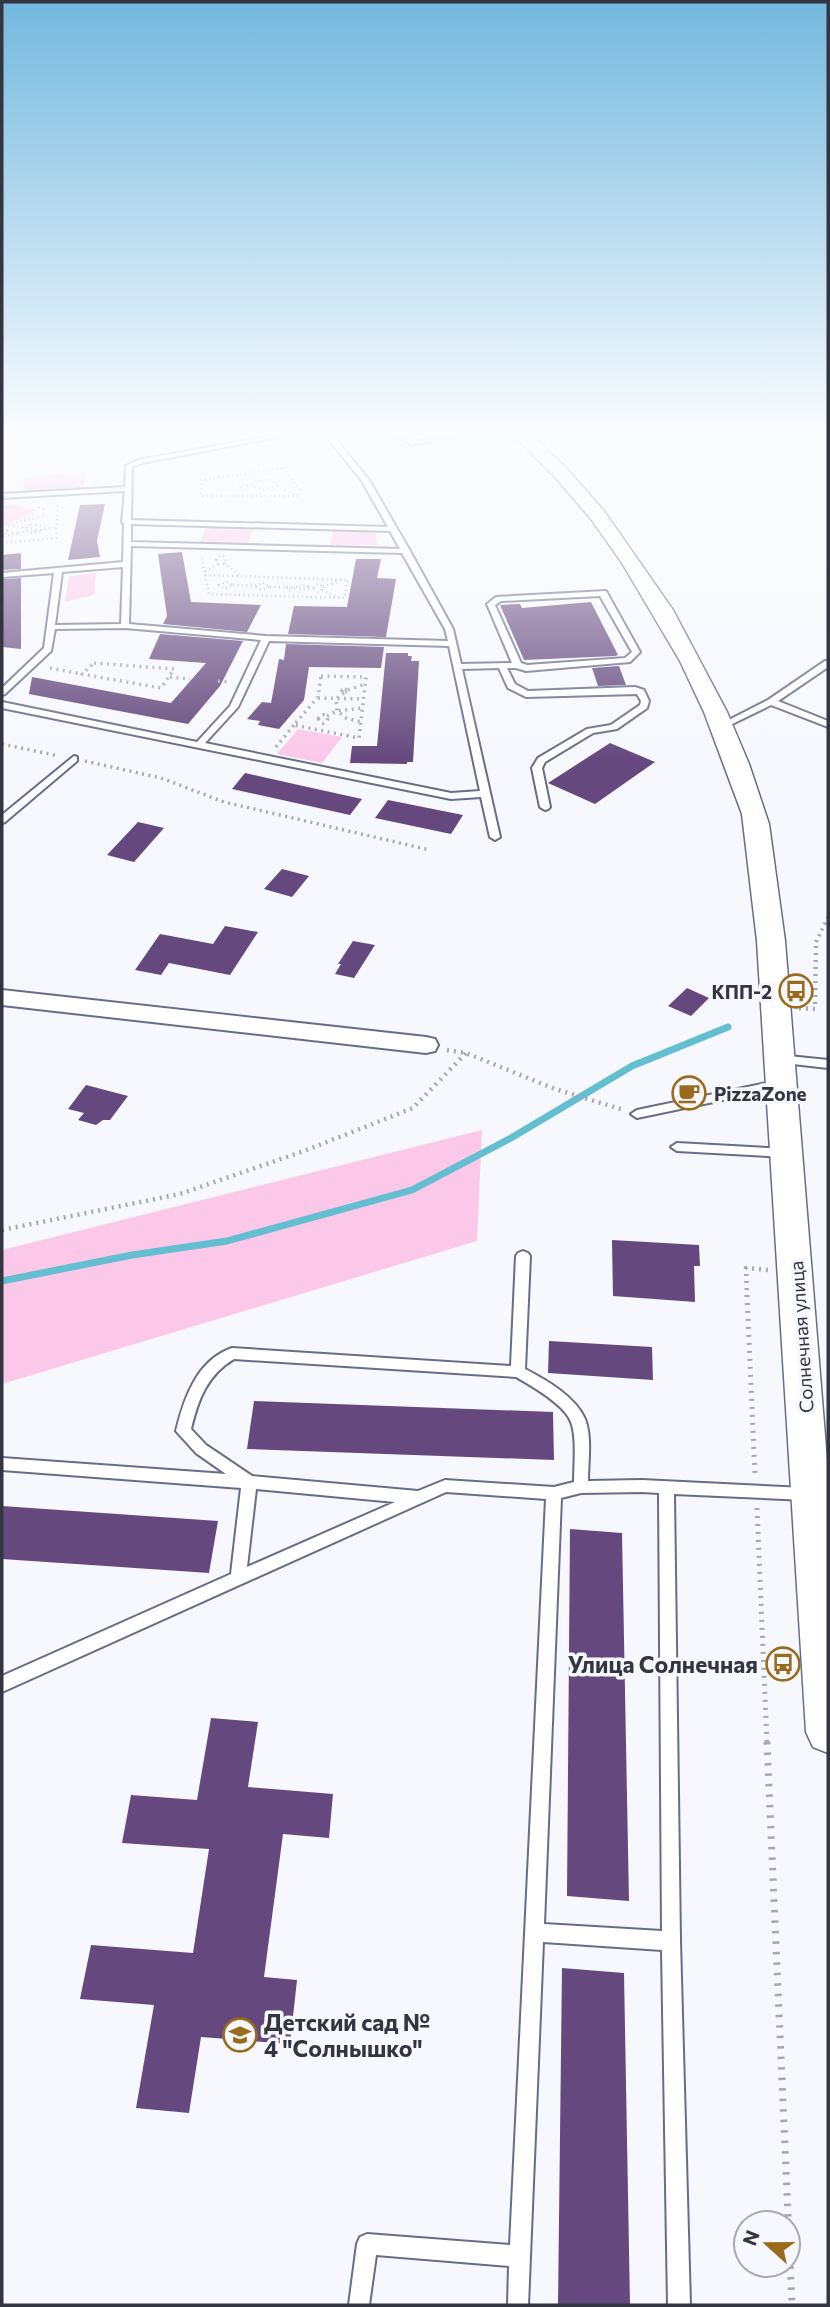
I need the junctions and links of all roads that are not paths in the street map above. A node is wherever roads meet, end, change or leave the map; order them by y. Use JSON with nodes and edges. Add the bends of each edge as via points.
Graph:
{"nodes":[{"id":1,"x":126,"y":544,"type":"joint"},
{"id":2,"x":402,"y":544,"type":"edge"},
{"id":3,"x":620,"y":544,"type":"edge"},
{"id":4,"x":406,"y":551,"type":"junction"},
{"id":5,"x":126,"y":564,"type":"junction"},
{"id":6,"x":58,"y":570,"type":"junction"},
{"id":7,"x":2,"y":575,"type":"edge"},
{"id":8,"x":52,"y":626,"type":"junction"},
{"id":9,"x":125,"y":626,"type":"junction"},
{"id":10,"x":266,"y":638,"type":"junction"},
{"id":11,"x":452,"y":644,"type":"junction"},
{"id":12,"x":828,"y":663,"type":"edge"},
{"id":13,"x":517,"y":665,"type":"junction"},
{"id":14,"x":502,"y":666,"type":"junction"},
{"id":15,"x":457,"y":667,"type":"junction"},
{"id":16,"x":2,"y":692,"type":"edge"},
{"id":17,"x":771,"y":702,"type":"junction"},
{"id":18,"x":2,"y":705,"type":"edge"},
{"id":19,"x":828,"y":724,"type":"edge"},
{"id":20,"x":721,"y":726,"type":"junction"},
{"id":21,"x":199,"y":745,"type":"junction"},
{"id":22,"x":74,"y":759,"type":"road end"},
{"id":23,"x":485,"y":794,"type":"junction"},
{"id":24,"x":545,"y":807,"type":"dead end"},
{"id":25,"x":2,"y":820,"type":"edge"},
{"id":26,"x":495,"y":837,"type":"dead end"},
{"id":27,"x":2,"y":997,"type":"edge"},
{"id":28,"x":426,"y":1045,"type":"road end"},
{"id":29,"x":828,"y":1064,"type":"edge"},
{"id":30,"x":780,"y":1071,"type":"junction"},
{"id":31,"x":637,"y":1114,"type":"dead end"},
{"id":32,"x":677,"y":1147,"type":"dead end"},
{"id":33,"x":787,"y":1153,"type":"junction"},
{"id":34,"x":523,"y":1256,"type":"dead end"},
{"id":35,"x":518,"y":1371,"type":"junction"},
{"id":36,"x":2,"y":1464,"type":"edge"},
{"id":37,"x":249,"y":1482,"type":"junction"},
{"id":38,"x":581,"y":1487,"type":"junction"},
{"id":39,"x":666,"y":1487,"type":"junction"},
{"id":40,"x":554,"y":1493,"type":"junction"},
{"id":41,"x":813,"y":1494,"type":"junction"},
{"id":42,"x":419,"y":1497,"type":"junction"},
{"id":43,"x":238,"y":1578,"type":"junction"},
{"id":44,"x":2,"y":1684,"type":"edge"},
{"id":45,"x":828,"y":1732,"type":"edge"},
{"id":46,"x":534,"y":1932,"type":"junction"},
{"id":47,"x":671,"y":1941,"type":"junction"},
{"id":48,"x":520,"y":2256,"type":"junction"},
{"id":49,"x":359,"y":2305,"type":"edge"},
{"id":50,"x":518,"y":2305,"type":"edge"},
{"id":51,"x":679,"y":2305,"type":"edge"}],
"edges":[{"from":1,"to":4,"type":"lane"},
{"from":1,"to":5,"type":"lane"},
{"from":2,"to":4,"type":"lane"},
{"from":3,"to":20,"type":"street","name":"Солнечная улица","via":[[653,594]]},
{"from":4,"to":11,"type":"lane","via":[[449,629]]},
{"from":5,"to":6,"type":"lane"},
{"from":5,"to":9,"type":"lane"},
{"from":6,"to":7,"type":"lane"},
{"from":6,"to":8,"type":"lane"},
{"from":8,"to":9,"type":"lane"},
{"from":8,"to":16,"type":"lane","via":[[48,649]]},
{"from":9,"to":10,"type":"lane"},
{"from":10,"to":11,"type":"lane"},
{"from":10,"to":21,"type":"lane","via":[[234,706]]},
{"from":11,"to":15,"type":"lane"},
{"from":12,"to":17,"type":"lane"},
{"from":13,"to":13,"type":"lane","via":[[491,604],[495,600],[603,593],[636,652],[627,660]]},
{"from":13,"to":14,"type":"lane"},
{"from":14,"to":15,"type":"lane"},
{"from":14,"to":24,"type":"lane","via":[[511,686],[526,694],[635,690],[645,701],[614,727],[590,731],[541,760],[537,768]]},
{"from":15,"to":23,"type":"lane"},
{"from":17,"to":19,"type":"lane"},
{"from":17,"to":20,"type":"lane"},
{"from":18,"to":21,"type":"lane"},
{"from":20,"to":30,"type":"street","name":"Солнечная улица","via":[[755,817],[771,941]]},
{"from":21,"to":23,"type":"lane","via":[[451,796]]},
{"from":22,"to":25,"type":"lane"},
{"from":23,"to":26,"type":"lane"},
{"from":27,"to":28,"type":"street"},
{"from":29,"to":30,"type":"lane"},
{"from":30,"to":31,"type":"lane"},
{"from":30,"to":33,"type":"street","name":"Солнечная улица"},
{"from":32,"to":33,"type":"lane"},
{"from":33,"to":41,"type":"street","name":"Солнечная улица"},
{"from":34,"to":35,"type":"lane"},
{"from":35,"to":37,"type":"lane","via":[[232,1353],[219,1359],[202,1379],[183,1431]]},
{"from":35,"to":38,"type":"lane","via":[[579,1421]]},
{"from":36,"to":37,"type":"lane"},
{"from":37,"to":42,"type":"lane"},
{"from":37,"to":43,"type":"lane"},
{"from":38,"to":39,"type":"lane"},
{"from":38,"to":40,"type":"lane"},
{"from":39,"to":41,"type":"lane"},
{"from":39,"to":47,"type":"lane"},
{"from":40,"to":42,"type":"lane","via":[[445,1486]]},
{"from":40,"to":46,"type":"lane"},
{"from":41,"to":45,"type":"street","name":"Солнечная улица"},
{"from":42,"to":43,"type":"lane"},
{"from":43,"to":44,"type":"lane"},
{"from":46,"to":47,"type":"lane"},
{"from":46,"to":48,"type":"lane"},
{"from":47,"to":51,"type":"lane"},
{"from":48,"to":49,"type":"lane","via":[[367,2244]]},
{"from":48,"to":50,"type":"lane"}]}
